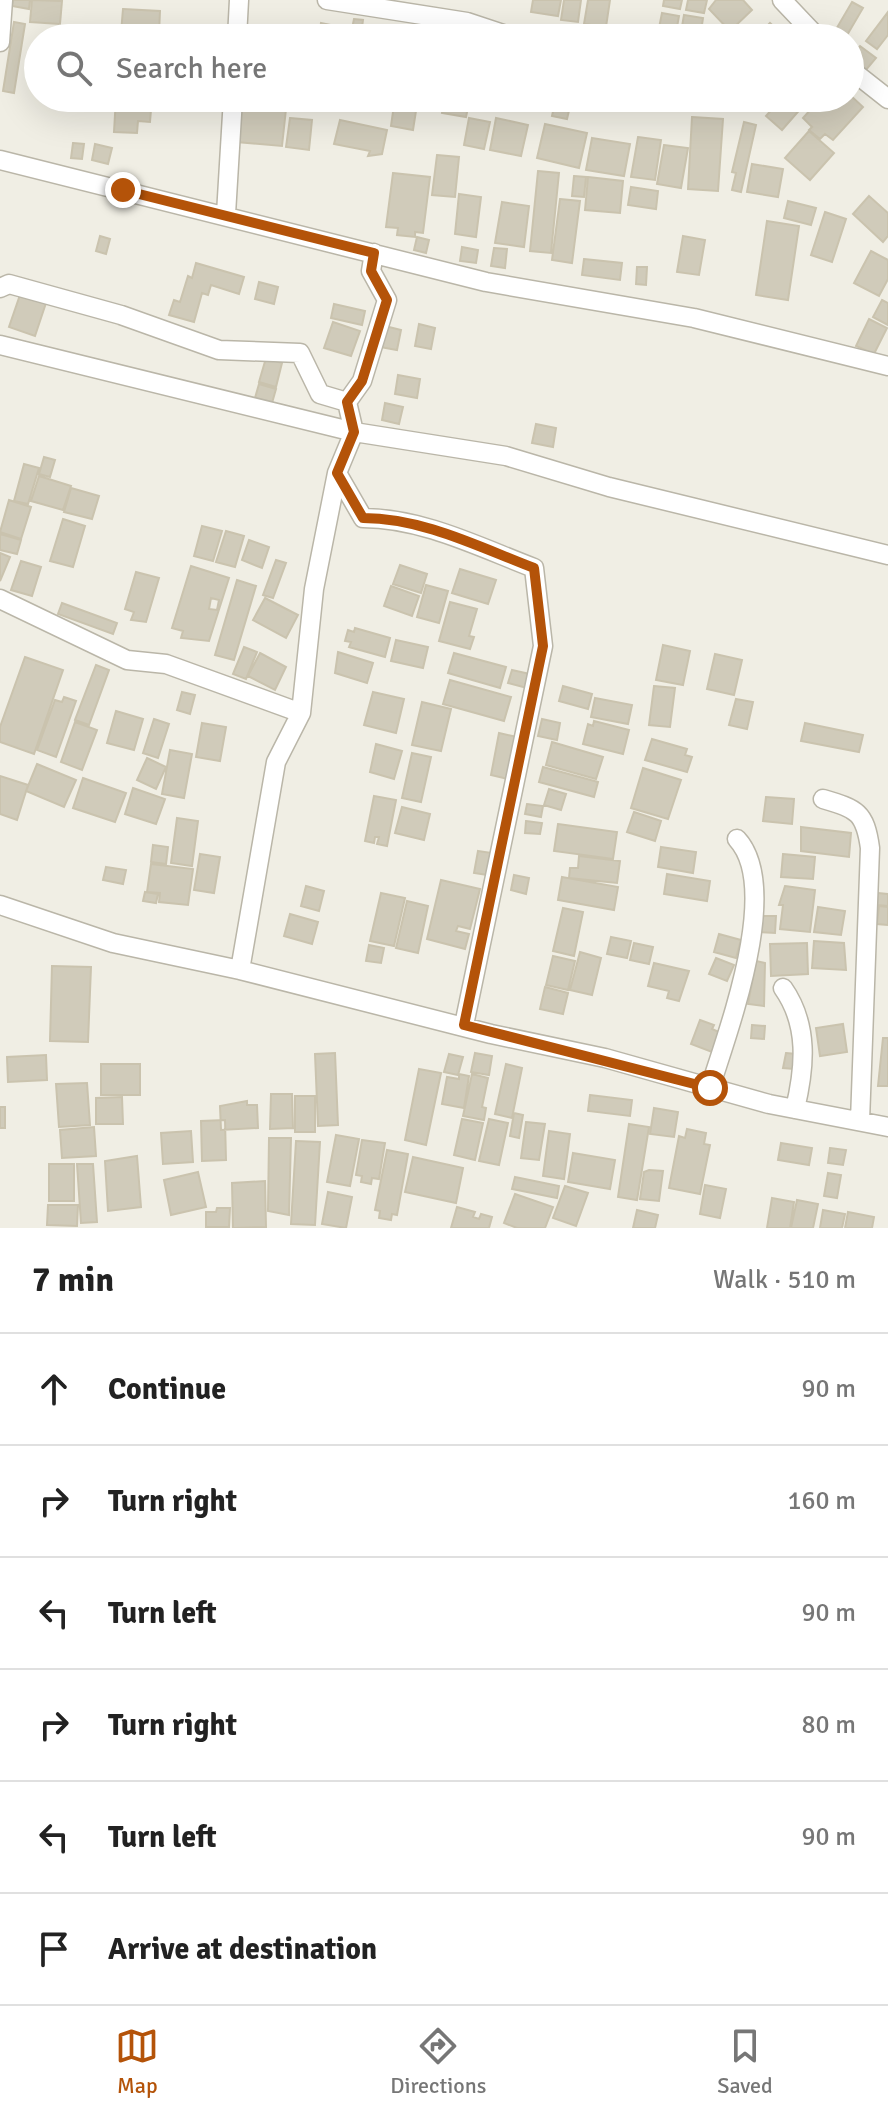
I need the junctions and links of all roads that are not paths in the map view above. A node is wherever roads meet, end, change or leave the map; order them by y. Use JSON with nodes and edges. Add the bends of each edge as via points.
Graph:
{"nodes":[{"id":1,"x":3,"y":0,"type":"edge"},
{"id":2,"x":239,"y":0,"type":"edge"},
{"id":3,"x":327,"y":0,"type":"edge"},
{"id":4,"x":782,"y":0,"type":"edge"},
{"id":5,"x":238,"y":24,"type":"edge"},
{"id":6,"x":473,"y":24,"type":"edge"},
{"id":7,"x":805,"y":24,"type":"edge"},
{"id":8,"x":0,"y":42,"type":"edge"},
{"id":9,"x":864,"y":80,"type":"edge"},
{"id":10,"x":888,"y":99,"type":"edge"},
{"id":11,"x":232,"y":112,"type":"edge"},
{"id":12,"x":0,"y":160,"type":"edge"},
{"id":13,"x":226,"y":214,"type":"junction"},
{"id":14,"x":374,"y":253,"type":"junction"},
{"id":15,"x":0,"y":288,"type":"edge"},
{"id":16,"x":0,"y":345,"type":"edge"},
{"id":17,"x":888,"y":366,"type":"edge"},
{"id":18,"x":347,"y":402,"type":"junction"},
{"id":19,"x":354,"y":432,"type":"junction"},
{"id":20,"x":337,"y":473,"type":"junction"},
{"id":21,"x":888,"y":555,"type":"edge"},
{"id":22,"x":0,"y":599,"type":"edge"},
{"id":23,"x":301,"y":713,"type":"junction"},
{"id":24,"x":823,"y":799,"type":"dead end"},
{"id":25,"x":737,"y":839,"type":"dead end"},
{"id":26,"x":0,"y":905,"type":"edge"},
{"id":27,"x":240,"y":970,"type":"junction"},
{"id":28,"x":783,"y":988,"type":"dead end"},
{"id":29,"x":464,"y":1025,"type":"junction"},
{"id":30,"x":710,"y":1088,"type":"junction"},
{"id":31,"x":795,"y":1109,"type":"junction"},
{"id":32,"x":860,"y":1121,"type":"junction"},
{"id":33,"x":888,"y":1127,"type":"edge"}],
"edges":[{"from":1,"to":8,"type":"street"},
{"from":2,"to":5,"type":"street"},
{"from":3,"to":6,"type":"street"},
{"from":4,"to":7,"type":"street"},
{"from":9,"to":10,"type":"street"},
{"from":11,"to":13,"type":"street"},
{"from":12,"to":13,"type":"street"},
{"from":13,"to":14,"type":"street"},
{"from":14,"to":17,"type":"street","via":[[486,282],[694,318]]},
{"from":14,"to":18,"type":"street","via":[[371,271],[387,300],[362,381]]},
{"from":15,"to":18,"type":"street","via":[[9,284],[94,307],[219,350],[300,353],[320,394]]},
{"from":16,"to":19,"type":"street"},
{"from":18,"to":19,"type":"street"},
{"from":19,"to":20,"type":"street"},
{"from":19,"to":21,"type":"street","via":[[506,456],[609,487]]},
{"from":20,"to":23,"type":"street","via":[[314,589]]},
{"from":20,"to":29,"type":"street","via":[[363,518],[434,530],[534,568],[538,582],[543,646]]},
{"from":22,"to":23,"type":"street","via":[[127,660],[166,664]]},
{"from":23,"to":27,"type":"street","via":[[276,762]]},
{"from":24,"to":32,"type":"street","via":[[854,808],[867,825],[870,848]]},
{"from":25,"to":30,"type":"street","via":[[748,850],[756,885],[739,992]]},
{"from":26,"to":27,"type":"street","via":[[113,943]]},
{"from":27,"to":29,"type":"street"},
{"from":28,"to":31,"type":"street","via":[[802,1034],[804,1073]]},
{"from":29,"to":30,"type":"street"},
{"from":30,"to":31,"type":"street"},
{"from":31,"to":32,"type":"street"},
{"from":32,"to":33,"type":"street"}]}
